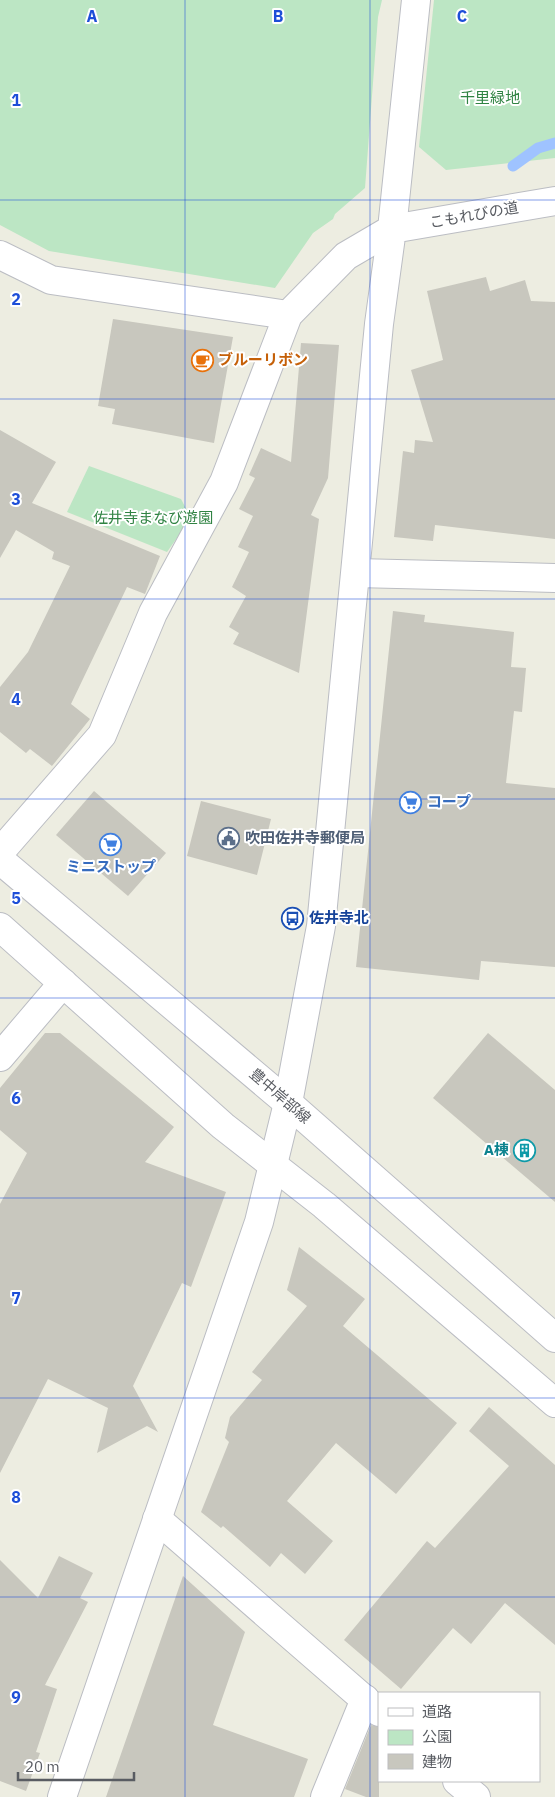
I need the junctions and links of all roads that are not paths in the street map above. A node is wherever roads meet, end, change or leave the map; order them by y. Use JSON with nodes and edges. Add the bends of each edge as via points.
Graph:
{"nodes":[{"id":1,"x":416,"y":0,"type":"edge"},
{"id":2,"x":555,"y":200,"type":"edge"},
{"id":3,"x":392,"y":230,"type":"junction"},
{"id":4,"x":0,"y":255,"type":"edge"},
{"id":5,"x":288,"y":315,"type":"junction"},
{"id":6,"x":356,"y":573,"type":"junction"},
{"id":7,"x":555,"y":578,"type":"edge"},
{"id":8,"x":0,"y":852,"type":"edge"},
{"id":9,"x":0,"y":860,"type":"edge"},
{"id":10,"x":0,"y":927,"type":"edge"},
{"id":11,"x":63,"y":983,"type":"junction"},
{"id":12,"x":0,"y":1056,"type":"edge"},
{"id":13,"x":288,"y":1103,"type":"junction"},
{"id":14,"x":272,"y":1164,"type":"junction"},
{"id":15,"x":555,"y":1338,"type":"edge"},
{"id":16,"x":555,"y":1403,"type":"edge"},
{"id":17,"x":157,"y":1519,"type":"junction"},
{"id":18,"x":372,"y":1706,"type":"edge"},
{"id":19,"x":458,"y":1782,"type":"edge"},
{"id":20,"x":62,"y":1797,"type":"edge"},
{"id":21,"x":325,"y":1797,"type":"edge"},
{"id":22,"x":476,"y":1797,"type":"edge"}],
"edges":[{"from":1,"to":3,"type":"street"},
{"from":2,"to":3,"type":"street","name":"こもれびの道"},
{"from":3,"to":5,"type":"street","name":"こもれびの道","via":[[346,256]]},
{"from":3,"to":6,"type":"street","via":[[379,324]]},
{"from":4,"to":5,"type":"street","via":[[51,280]]},
{"from":5,"to":8,"type":"street","via":[[224,482],[153,613],[102,735]]},
{"from":6,"to":7,"type":"street"},
{"from":6,"to":13,"type":"street","via":[[345,656],[321,926]]},
{"from":9,"to":13,"type":"street","name":"豊中岸部線"},
{"from":10,"to":11,"type":"street"},
{"from":11,"to":12,"type":"street"},
{"from":11,"to":14,"type":"street","via":[[223,1126]]},
{"from":13,"to":14,"type":"street"},
{"from":13,"to":15,"type":"street","name":"豊中岸部線"},
{"from":14,"to":16,"type":"street"},
{"from":14,"to":17,"type":"street","via":[[259,1222]]},
{"from":17,"to":18,"type":"street"},
{"from":17,"to":20,"type":"street"},
{"from":18,"to":21,"type":"street"},
{"from":19,"to":22,"type":"street"}]}
